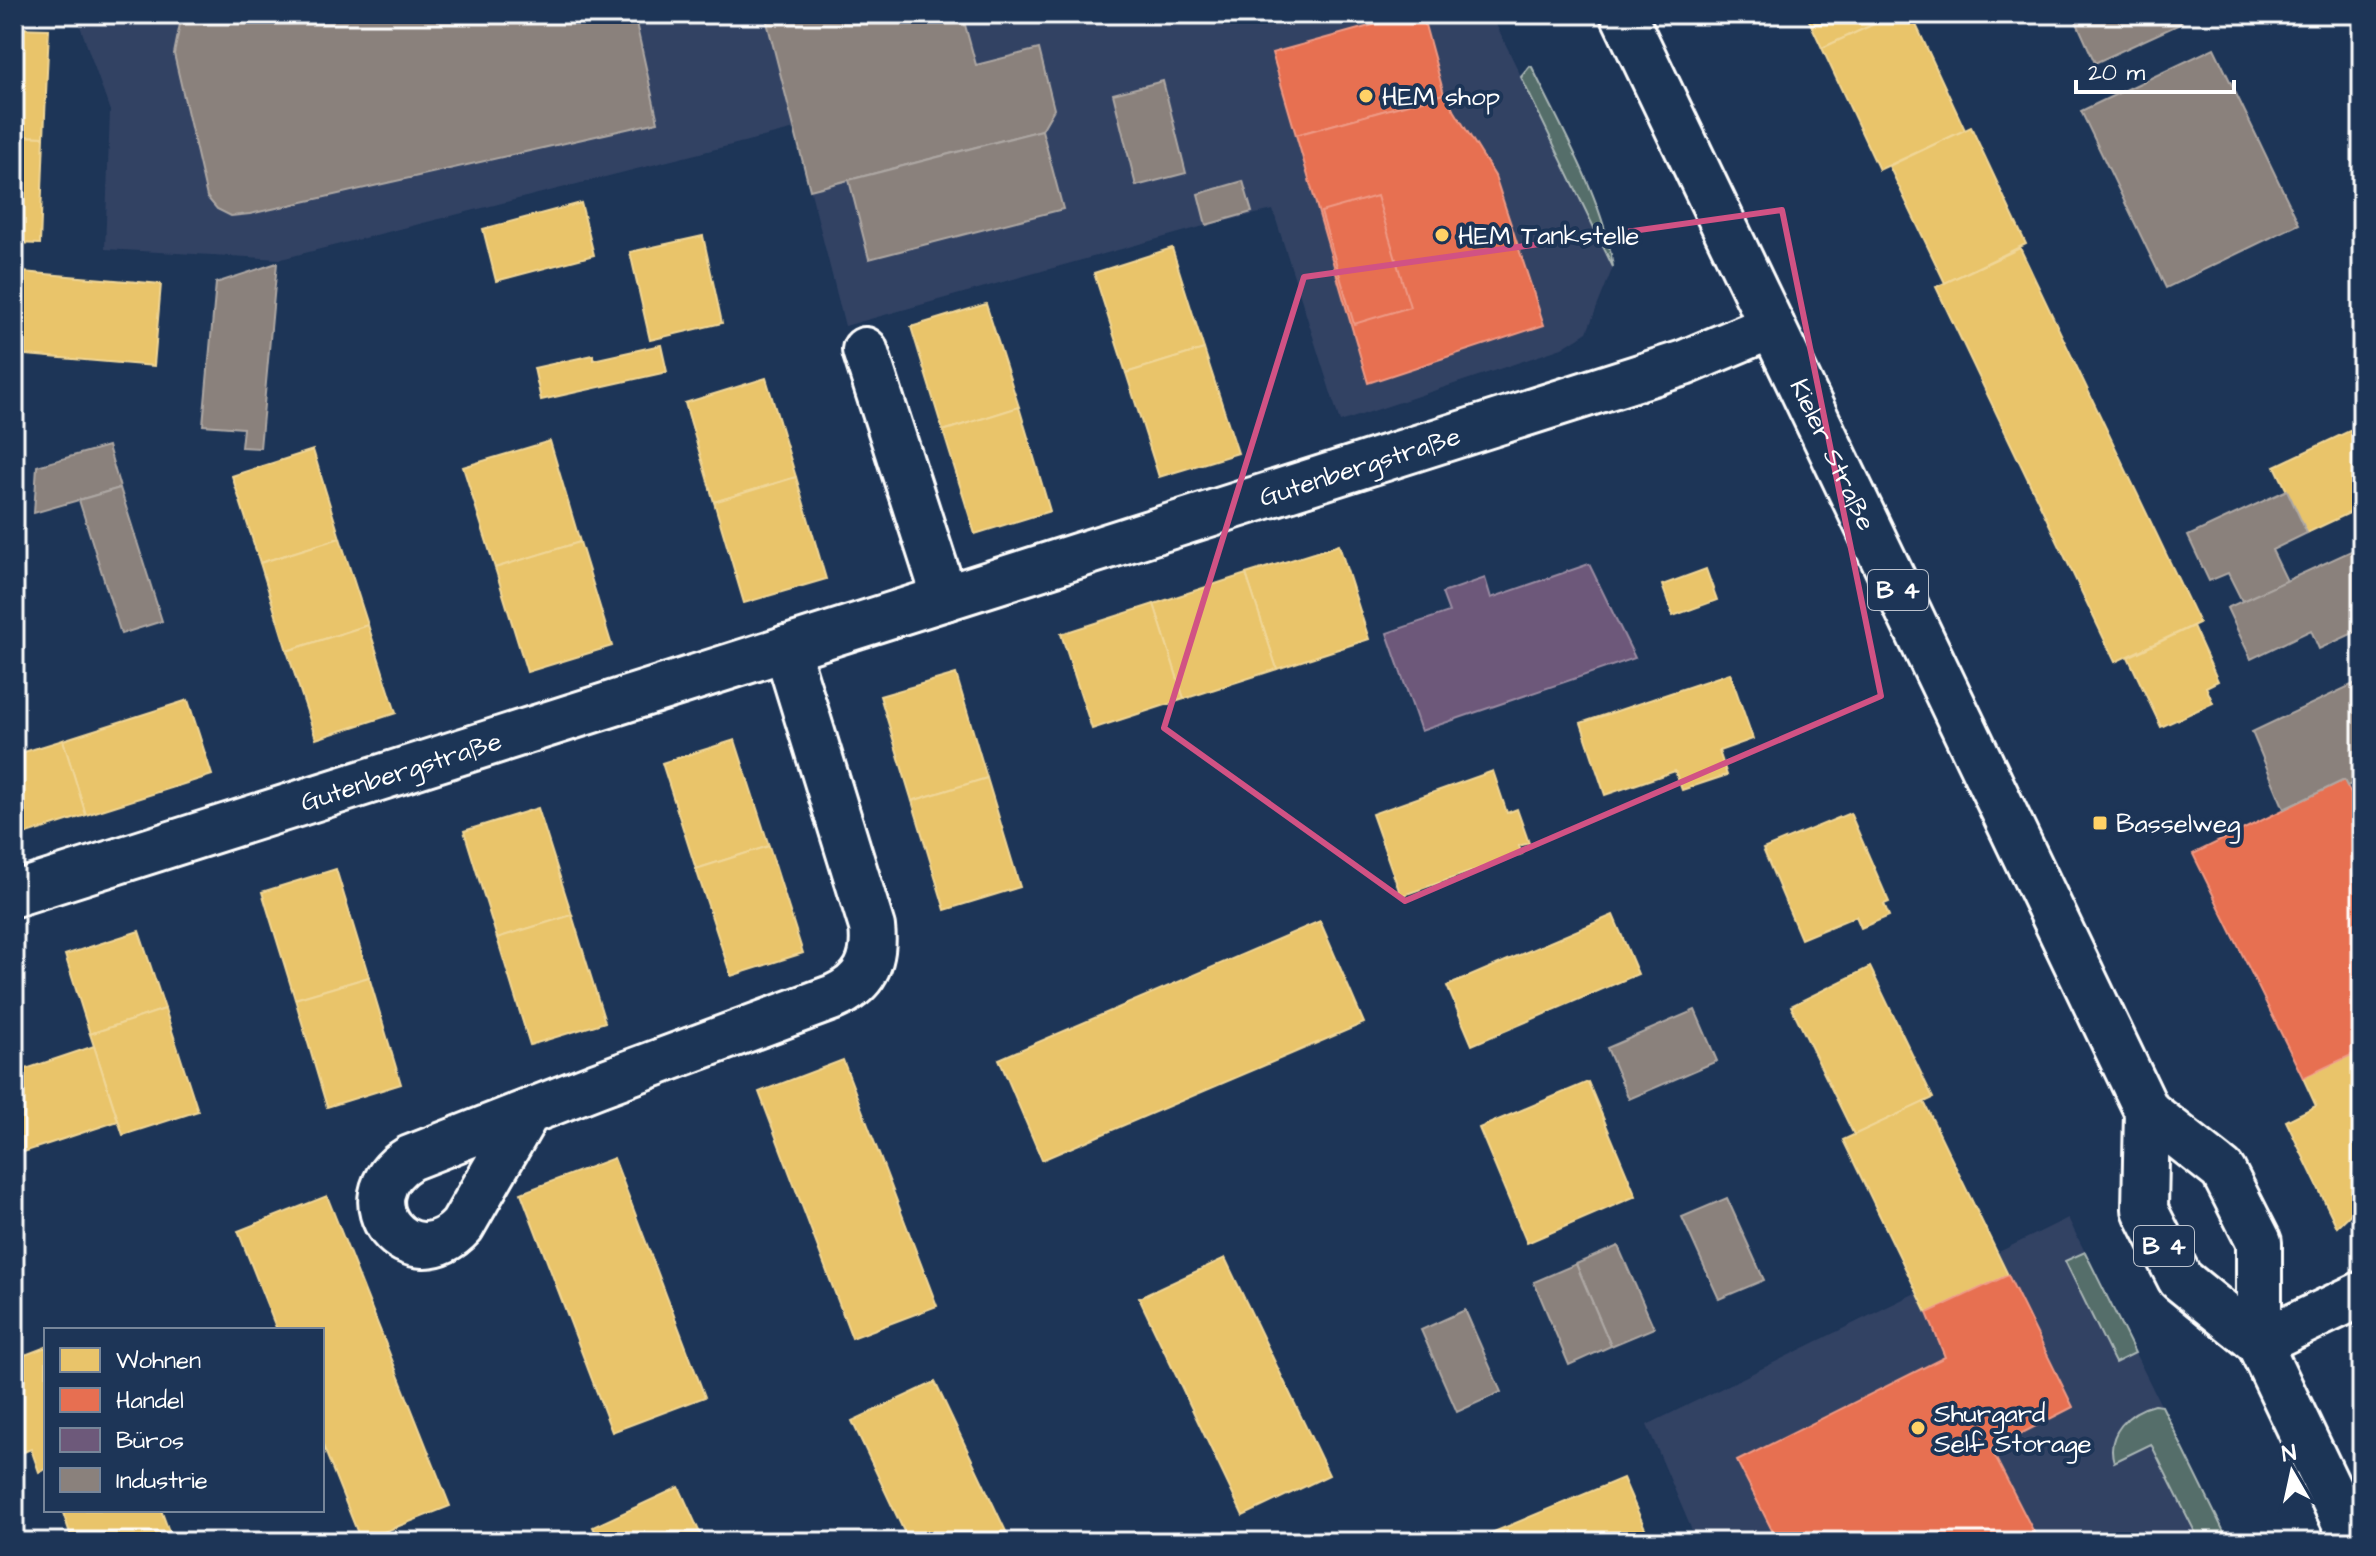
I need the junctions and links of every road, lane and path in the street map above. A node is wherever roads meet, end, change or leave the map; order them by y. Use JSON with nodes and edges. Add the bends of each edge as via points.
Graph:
{"nodes":[{"id":1,"x":1623,"y":14,"type":"edge"},
{"id":2,"x":1772,"y":326,"type":"junction"},
{"id":3,"x":865,"y":350,"type":"dead end"},
{"id":4,"x":945,"y":598,"type":"junction"},
{"id":5,"x":786,"y":648,"type":"junction"},
{"id":6,"x":14,"y":894,"type":"edge"},
{"id":7,"x":2147,"y":1111,"type":"junction"},
{"id":8,"x":527,"y":1113,"type":"dead end"},
{"id":9,"x":2362,"y":1294,"type":"edge"},
{"id":10,"x":2259,"y":1343,"type":"junction"},
{"id":11,"x":2354,"y":1542,"type":"edge"}],
"edges":[{"from":1,"to":2,"type":"street","name":"Kieler Straße","number":"B 4"},
{"from":2,"to":4,"type":"street","name":"Gutenbergstraße","via":[[1684,363]]},
{"from":2,"to":7,"type":"street","name":"Kieler Straße","number":"B 4"},
{"from":3,"to":4,"type":"street"},
{"from":4,"to":5,"type":"street","name":"Gutenbergstraße"},
{"from":5,"to":6,"type":"street","name":"Gutenbergstraße"},
{"from":5,"to":8,"type":"street","via":[[872,927],[866,973],[834,997]]},
{"from":7,"to":10,"type":"street","name":"Kieler Straße","number":"B 4","via":[[2223,1171],[2259,1242]]},
{"from":7,"to":10,"type":"street","name":"Kieler Straße","number":"B 4","via":[[2147,1214],[2180,1279]]},
{"from":9,"to":10,"type":"street"},
{"from":10,"to":11,"type":"street","name":"Kieler Straße","number":"B 4"}]}
